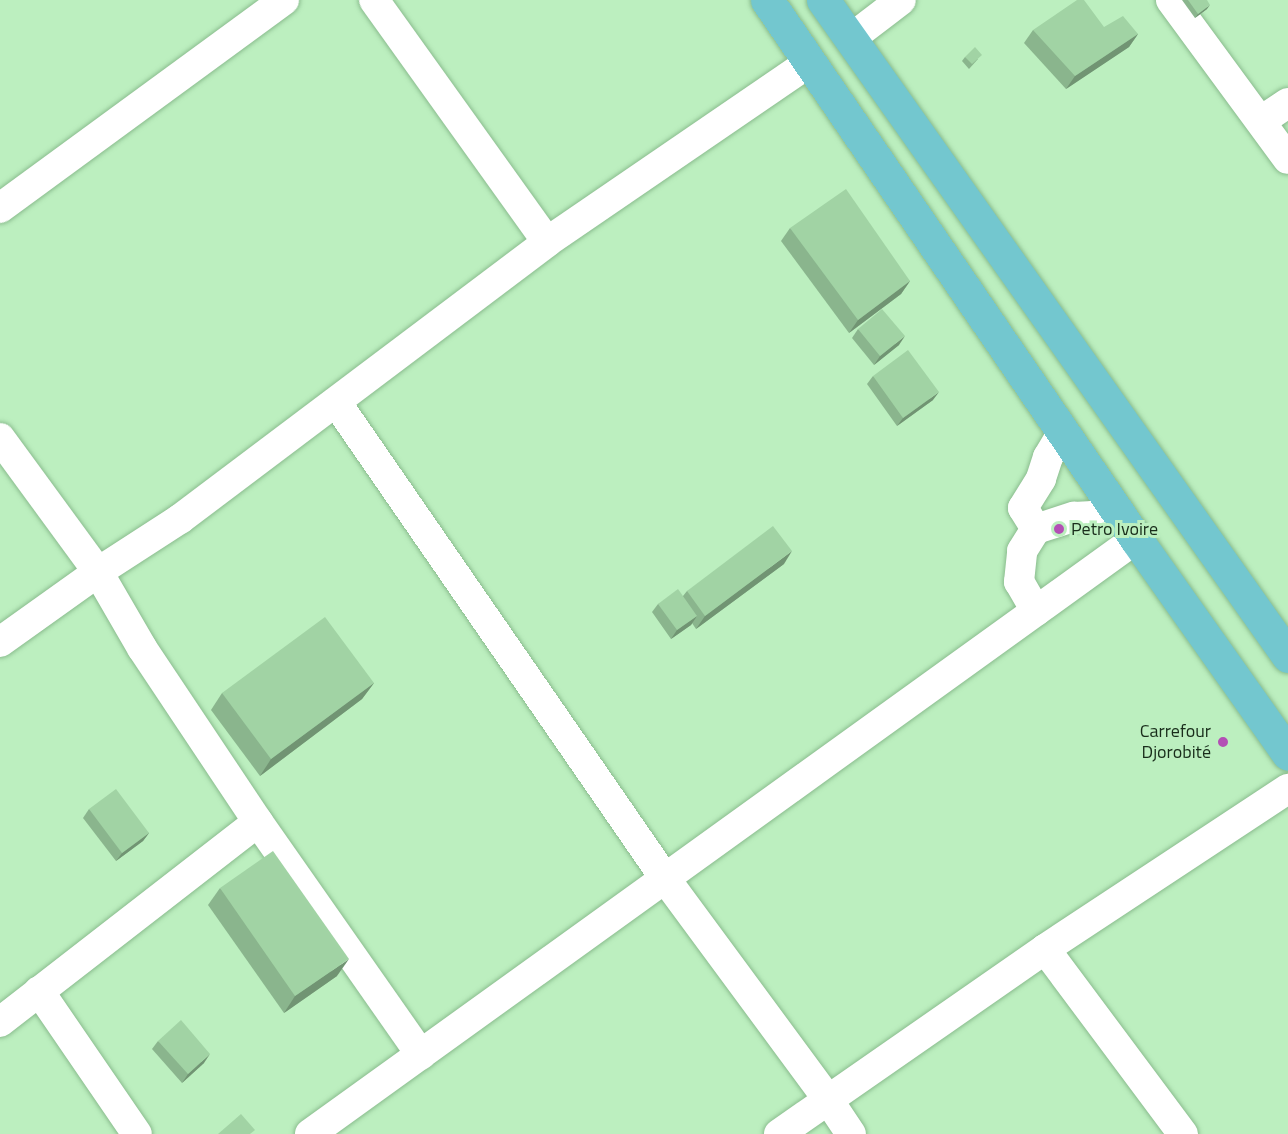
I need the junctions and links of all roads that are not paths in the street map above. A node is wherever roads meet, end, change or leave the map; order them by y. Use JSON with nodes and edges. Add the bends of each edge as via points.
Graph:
{"nodes":[{"id":1,"x":284,"y":0,"type":"edge"},
{"id":2,"x":374,"y":0,"type":"edge"},
{"id":3,"x":767,"y":0,"type":"edge"},
{"id":4,"x":823,"y":0,"type":"edge"},
{"id":5,"x":901,"y":0,"type":"edge"},
{"id":6,"x":1171,"y":0,"type":"edge"},
{"id":7,"x":850,"y":39,"type":"junction"},
{"id":8,"x":810,"y":62,"type":"junction"},
{"id":9,"x":1288,"y":103,"type":"edge"},
{"id":10,"x":1261,"y":121,"type":"junction"},
{"id":11,"x":1288,"y":159,"type":"edge"},
{"id":12,"x":0,"y":208,"type":"edge"},
{"id":13,"x":547,"y":242,"type":"junction"},
{"id":14,"x":336,"y":402,"type":"junction"},
{"id":15,"x":1063,"y":432,"type":"junction"},
{"id":16,"x":0,"y":438,"type":"edge"},
{"id":17,"x":1115,"y":508,"type":"junction"},
{"id":18,"x":1036,"y":529,"type":"junction"},
{"id":19,"x":1136,"y":539,"type":"junction"},
{"id":20,"x":98,"y":572,"type":"junction"},
{"id":21,"x":1036,"y":610,"type":"junction"},
{"id":22,"x":0,"y":642,"type":"edge"},
{"id":23,"x":1288,"y":656,"type":"edge"},
{"id":24,"x":1288,"y":754,"type":"edge"},
{"id":25,"x":1288,"y":789,"type":"edge"},
{"id":26,"x":258,"y":822,"type":"junction"},
{"id":27,"x":664,"y":877,"type":"junction"},
{"id":28,"x":1045,"y":949,"type":"junction"},
{"id":29,"x":39,"y":991,"type":"junction"},
{"id":30,"x":0,"y":1022,"type":"edge"},
{"id":31,"x":421,"y":1055,"type":"junction"},
{"id":32,"x":827,"y":1098,"type":"junction"},
{"id":33,"x":137,"y":1134,"type":"edge"},
{"id":34,"x":310,"y":1134,"type":"edge"},
{"id":35,"x":779,"y":1134,"type":"edge"},
{"id":36,"x":851,"y":1134,"type":"edge"},
{"id":37,"x":1183,"y":1134,"type":"edge"}],
"edges":[{"from":1,"to":12,"type":"street"},
{"from":2,"to":13,"type":"street"},
{"from":3,"to":8,"type":"main road"},
{"from":4,"to":7,"type":"main road"},
{"from":5,"to":7,"type":"street"},
{"from":6,"to":10,"type":"street"},
{"from":7,"to":23,"type":"main road"},
{"from":8,"to":13,"type":"street"},
{"from":8,"to":15,"type":"main road"},
{"from":9,"to":10,"type":"street"},
{"from":10,"to":11,"type":"street"},
{"from":13,"to":14,"type":"street"},
{"from":14,"to":20,"type":"street","via":[[180,519]]},
{"from":14,"to":27,"type":"street"},
{"from":15,"to":17,"type":"main road"},
{"from":15,"to":18,"type":"street","via":[[1023,508]]},
{"from":16,"to":20,"type":"street"},
{"from":17,"to":18,"type":"street"},
{"from":17,"to":19,"type":"main road"},
{"from":18,"to":21,"type":"street","via":[[1022,551],[1019,582]]},
{"from":19,"to":21,"type":"street"},
{"from":19,"to":24,"type":"main road"},
{"from":20,"to":22,"type":"street"},
{"from":20,"to":26,"type":"street","via":[[142,648]]},
{"from":21,"to":27,"type":"street"},
{"from":25,"to":28,"type":"street"},
{"from":26,"to":29,"type":"street"},
{"from":26,"to":31,"type":"street"},
{"from":27,"to":31,"type":"street"},
{"from":27,"to":32,"type":"street"},
{"from":28,"to":32,"type":"street"},
{"from":28,"to":37,"type":"street"},
{"from":29,"to":30,"type":"street"},
{"from":29,"to":33,"type":"street"},
{"from":31,"to":34,"type":"street"},
{"from":32,"to":35,"type":"street"},
{"from":32,"to":36,"type":"street"}]}
